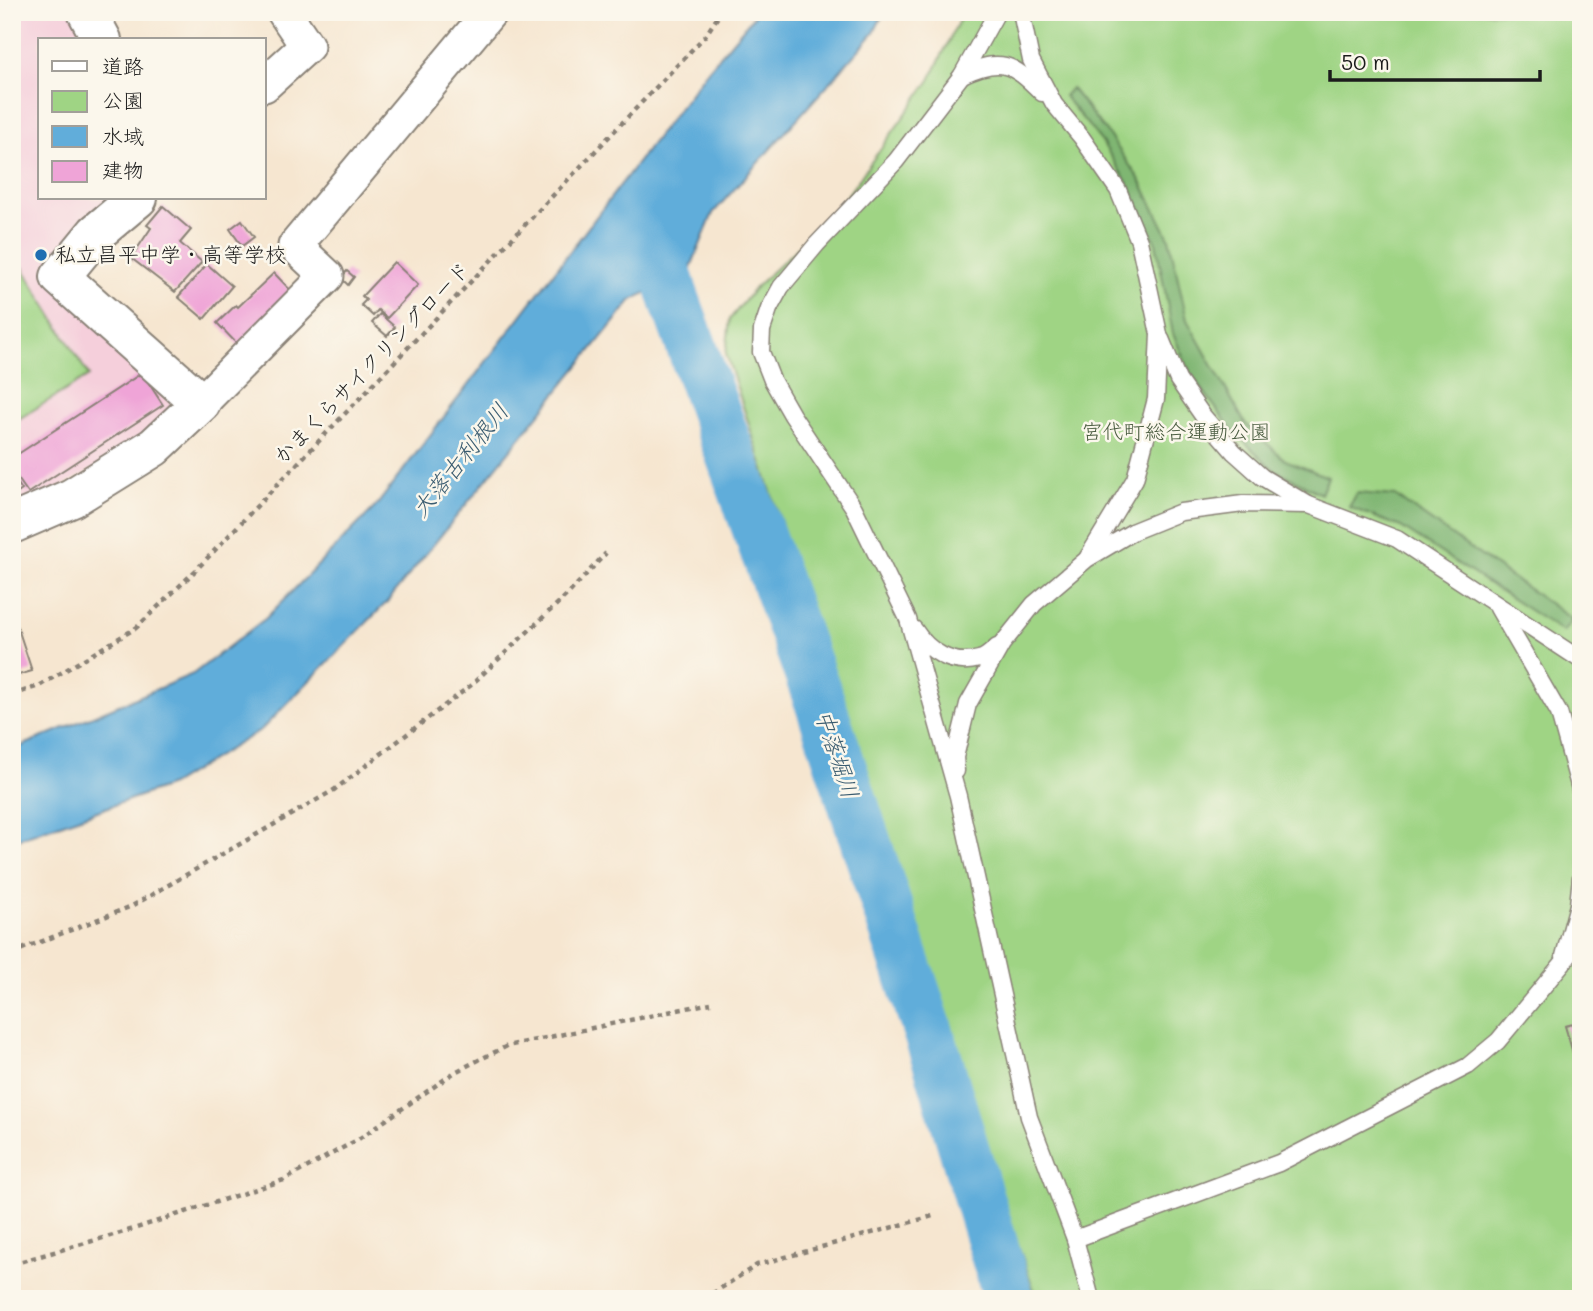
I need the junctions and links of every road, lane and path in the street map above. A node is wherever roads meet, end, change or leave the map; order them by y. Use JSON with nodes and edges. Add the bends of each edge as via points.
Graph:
{"nodes":[{"id":1,"x":87,"y":12,"type":"edge"},
{"id":2,"x":284,"y":12,"type":"edge"},
{"id":3,"x":490,"y":12,"type":"edge"},
{"id":4,"x":722,"y":12,"type":"edge"},
{"id":5,"x":997,"y":12,"type":"edge"},
{"id":6,"x":1021,"y":12,"type":"edge"},
{"id":7,"x":101,"y":38,"type":"edge"},
{"id":8,"x":961,"y":75,"type":"junction"},
{"id":9,"x":266,"y":83,"type":"edge"},
{"id":10,"x":1054,"y":104,"type":"junction"},
{"id":11,"x":136,"y":200,"type":"edge"},
{"id":12,"x":1159,"y":334,"type":"junction"},
{"id":13,"x":201,"y":403,"type":"junction"},
{"id":14,"x":1310,"y":505,"type":"junction"},
{"id":15,"x":12,"y":524,"type":"edge"},
{"id":16,"x":606,"y":553,"type":"dead end"},
{"id":17,"x":1087,"y":559,"type":"junction"},
{"id":18,"x":1497,"y":605,"type":"junction"},
{"id":19,"x":908,"y":619,"type":"junction"},
{"id":20,"x":1002,"y":644,"type":"junction"},
{"id":21,"x":1581,"y":660,"type":"edge"},
{"id":22,"x":12,"y":695,"type":"edge"},
{"id":23,"x":958,"y":796,"type":"junction"},
{"id":24,"x":1581,"y":799,"type":"edge"},
{"id":25,"x":1581,"y":877,"type":"edge"},
{"id":26,"x":1581,"y":941,"type":"edge"},
{"id":27,"x":12,"y":953,"type":"edge"},
{"id":28,"x":1562,"y":965,"type":"junction"},
{"id":29,"x":711,"y":1003,"type":"dead end"},
{"id":30,"x":933,"y":1216,"type":"dead end"},
{"id":31,"x":1075,"y":1239,"type":"junction"},
{"id":32,"x":12,"y":1264,"type":"edge"},
{"id":33,"x":704,"y":1299,"type":"edge"},
{"id":34,"x":1091,"y":1299,"type":"edge"}],
"edges":[{"from":1,"to":7,"type":"street"},
{"from":2,"to":9,"type":"street","via":[[306,46]]},
{"from":3,"to":13,"type":"street","via":[[295,246],[327,276]]},
{"from":4,"to":22,"type":"path","name":"かまくらサイクリングロード","via":[[696,46],[136,628],[39,686]]},
{"from":5,"to":8,"type":"lane"},
{"from":6,"to":10,"type":"lane","via":[[1031,60]]},
{"from":8,"to":10,"type":"lane","via":[[984,65],[1004,64],[1026,77]]},
{"from":8,"to":19,"type":"lane","via":[[896,161],[781,288],[762,330],[761,352],[772,380],[854,508]]},
{"from":10,"to":12,"type":"lane","via":[[1118,190],[1139,240]]},
{"from":11,"to":13,"type":"street","via":[[96,233],[60,277]]},
{"from":12,"to":14,"type":"lane","via":[[1178,380],[1234,452],[1262,477]]},
{"from":12,"to":17,"type":"lane","via":[[1156,399],[1135,479]]},
{"from":13,"to":15,"type":"street","via":[[154,447],[72,498]]},
{"from":14,"to":17,"type":"lane","via":[[1243,504],[1181,512],[1134,531]]},
{"from":14,"to":18,"type":"lane","via":[[1397,539]]},
{"from":16,"to":27,"type":"path","via":[[470,686],[334,790],[132,906]]},
{"from":17,"to":20,"type":"lane","via":[[1034,604]]},
{"from":18,"to":21,"type":"lane"},
{"from":18,"to":24,"type":"lane","via":[[1559,713]]},
{"from":19,"to":20,"type":"lane","via":[[922,642],[959,662],[981,659]]},
{"from":19,"to":23,"type":"lane"},
{"from":20,"to":23,"type":"lane","via":[[968,704],[956,757]]},
{"from":23,"to":31,"type":"lane","via":[[1029,1117]]},
{"from":25,"to":28,"type":"lane"},
{"from":26,"to":28,"type":"lane"},
{"from":28,"to":31,"type":"lane","via":[[1498,1041],[1468,1066],[1279,1163]]},
{"from":29,"to":32,"type":"path","via":[[508,1046],[455,1072],[357,1140],[284,1180]]},
{"from":30,"to":33,"type":"path","via":[[757,1265]]},
{"from":31,"to":34,"type":"lane"}]}
